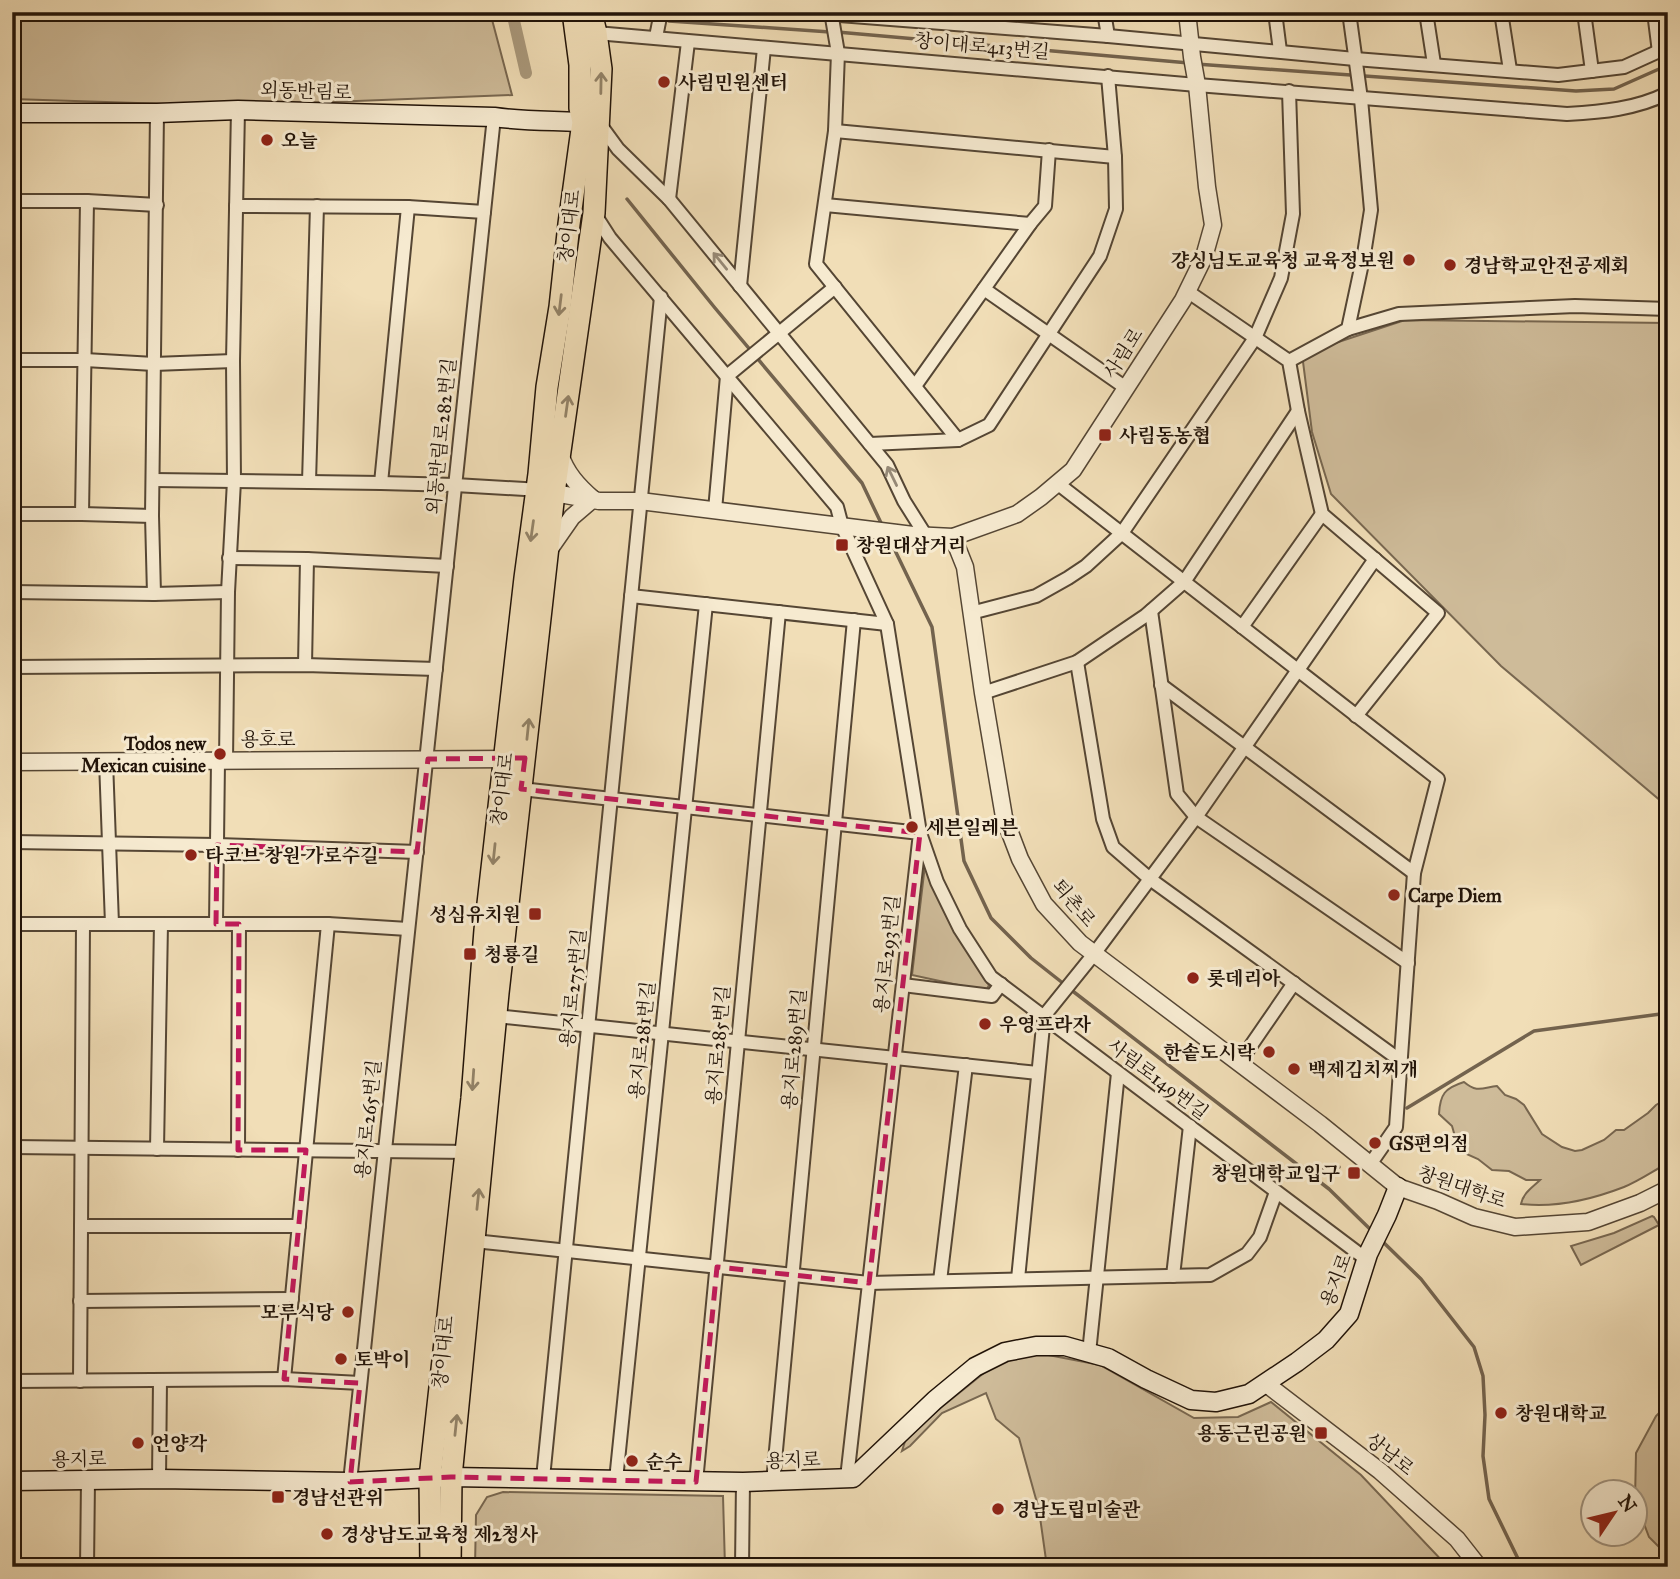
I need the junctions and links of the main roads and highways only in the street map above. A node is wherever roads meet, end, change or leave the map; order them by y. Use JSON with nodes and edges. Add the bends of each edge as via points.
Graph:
{"nodes":[{"id":1,"x":586,"y":23,"type":"edge"},
{"id":2,"x":12,"y":113,"type":"edge"},
{"id":3,"x":587,"y":127,"type":"junction"},
{"id":4,"x":546,"y":491,"type":"junction"},
{"id":5,"x":515,"y":759,"type":"junction"},
{"id":6,"x":474,"y":1152,"type":"junction"},
{"id":7,"x":1398,"y":1187,"type":"road end"},
{"id":8,"x":441,"y":1477,"type":"junction"},
{"id":9,"x":12,"y":1481,"type":"edge"},
{"id":10,"x":431,"y":1567,"type":"edge"},
{"id":11,"x":450,"y":1567,"type":"edge"}],
"edges":[{"from":1,"to":3,"type":"main road","name":"창이대로","via":[[601,69],[601,111]]},
{"from":2,"to":3,"type":"main road","name":"외동반림로","via":[[238,110],[494,117]]},
{"from":3,"to":4,"type":"main road","name":"창이대로","one_way":true,"via":[[577,164],[547,387]]},
{"from":4,"to":3,"type":"main road","name":"창이대로","one_way":true,"via":[[560,453],[595,203]]},
{"from":5,"to":4,"type":"main road","name":"창이대로","one_way":true,"via":[[547,553]]},
{"from":4,"to":5,"type":"main road","name":"창이대로","one_way":true,"via":[[525,578]]},
{"from":5,"to":6,"type":"main road","name":"창이대로","one_way":true,"via":[[484,942],[472,1098]]},
{"from":5,"to":6,"type":"main road","name":"창이대로","via":[[521,789],[496,1016]]},
{"from":6,"to":8,"type":"main road","name":"창이대로"},
{"from":8,"to":6,"type":"main road","name":"창이대로","one_way":true,"via":[[474,1241]]},
{"from":7,"to":8,"type":"main road","name":"용지로","via":[[1367,1256],[1349,1314],[1326,1340],[1249,1394],[1216,1402],[1191,1400],[1108,1358],[1065,1346],[1036,1346],[1006,1352],[975,1367],[853,1478],[696,1482]]},
{"from":8,"to":9,"type":"main road","name":"용지로","via":[[350,1482]]},
{"from":8,"to":10,"type":"main road","name":"창이대로"},
{"from":8,"to":11,"type":"main road","name":"창이대로"}]}
